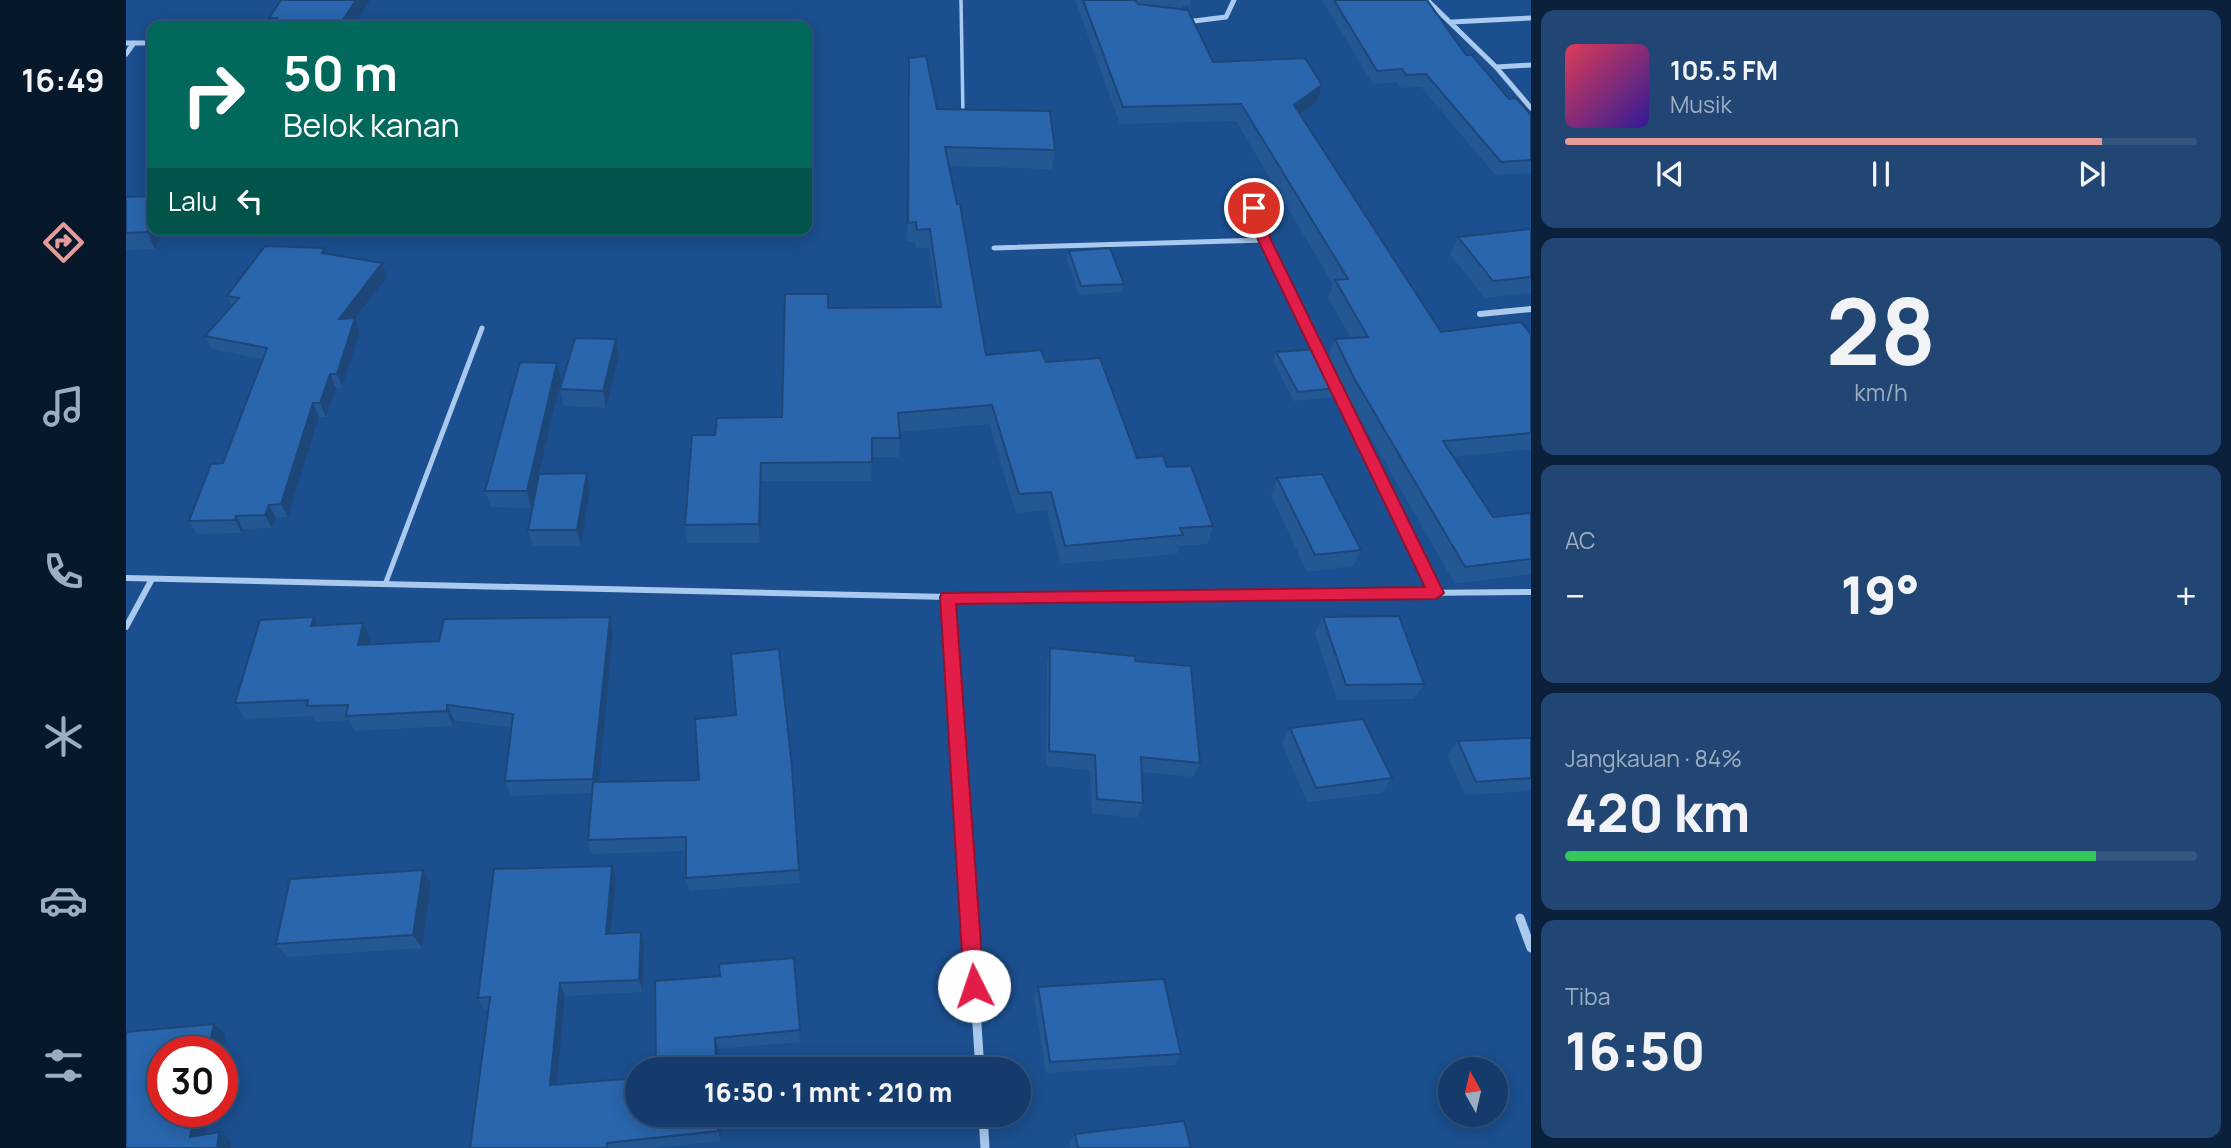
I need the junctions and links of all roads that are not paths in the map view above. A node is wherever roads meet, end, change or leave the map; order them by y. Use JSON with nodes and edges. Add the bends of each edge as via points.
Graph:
{"nodes":[{"id":1,"x":961,"y":0,"type":"edge"},
{"id":2,"x":1234,"y":0,"type":"edge"},
{"id":3,"x":1427,"y":0,"type":"edge"},
{"id":4,"x":1531,"y":18,"type":"edge"},
{"id":5,"x":1178,"y":22,"type":"edge"},
{"id":6,"x":1452,"y":22,"type":"junction"},
{"id":7,"x":126,"y":43,"type":"edge"},
{"id":8,"x":134,"y":43,"type":"junction"},
{"id":9,"x":147,"y":43,"type":"edge"},
{"id":10,"x":126,"y":54,"type":"edge"},
{"id":11,"x":1531,"y":65,"type":"edge"},
{"id":12,"x":1496,"y":67,"type":"junction"},
{"id":13,"x":1531,"y":108,"type":"edge"},
{"id":14,"x":963,"y":118,"type":"edge"},
{"id":15,"x":1254,"y":208,"type":"dead end"},
{"id":16,"x":1265,"y":240,"type":"junction"},
{"id":17,"x":994,"y":248,"type":"dead end"},
{"id":18,"x":1531,"y":309,"type":"edge"},
{"id":19,"x":1480,"y":314,"type":"dead end"},
{"id":20,"x":482,"y":328,"type":"dead end"},
{"id":21,"x":1322,"y":361,"type":"edge"},
{"id":22,"x":1328,"y":373,"type":"edge"},
{"id":23,"x":126,"y":578,"type":"edge"},
{"id":24,"x":152,"y":579,"type":"junction"},
{"id":25,"x":386,"y":582,"type":"junction"},
{"id":26,"x":1531,"y":592,"type":"edge"},
{"id":27,"x":1436,"y":593,"type":"junction"},
{"id":28,"x":948,"y":597,"type":"junction"},
{"id":29,"x":126,"y":626,"type":"edge"},
{"id":30,"x":1520,"y":918,"type":"dead end"},
{"id":31,"x":1531,"y":948,"type":"edge"},
{"id":32,"x":979,"y":1057,"type":"edge"},
{"id":33,"x":984,"y":1127,"type":"edge"},
{"id":34,"x":985,"y":1148,"type":"edge"}],
"edges":[{"from":1,"to":14,"type":"lane"},
{"from":2,"to":5,"type":"street","via":[[1226,17]]},
{"from":3,"to":6,"type":"street"},
{"from":4,"to":6,"type":"street"},
{"from":6,"to":12,"type":"street"},
{"from":7,"to":8,"type":"street"},
{"from":8,"to":9,"type":"street"},
{"from":8,"to":10,"type":"street"},
{"from":11,"to":12,"type":"street"},
{"from":12,"to":13,"type":"street"},
{"from":15,"to":16,"type":"street"},
{"from":16,"to":17,"type":"street"},
{"from":16,"to":21,"type":"street"},
{"from":18,"to":19,"type":"street"},
{"from":20,"to":25,"type":"lane"},
{"from":22,"to":27,"type":"street"},
{"from":23,"to":24,"type":"street"},
{"from":24,"to":25,"type":"street"},
{"from":24,"to":29,"type":"street"},
{"from":25,"to":28,"type":"street"},
{"from":26,"to":27,"type":"street"},
{"from":27,"to":28,"type":"street"},
{"from":28,"to":32,"type":"street"},
{"from":30,"to":31,"type":"street"},
{"from":33,"to":34,"type":"street"}]}
